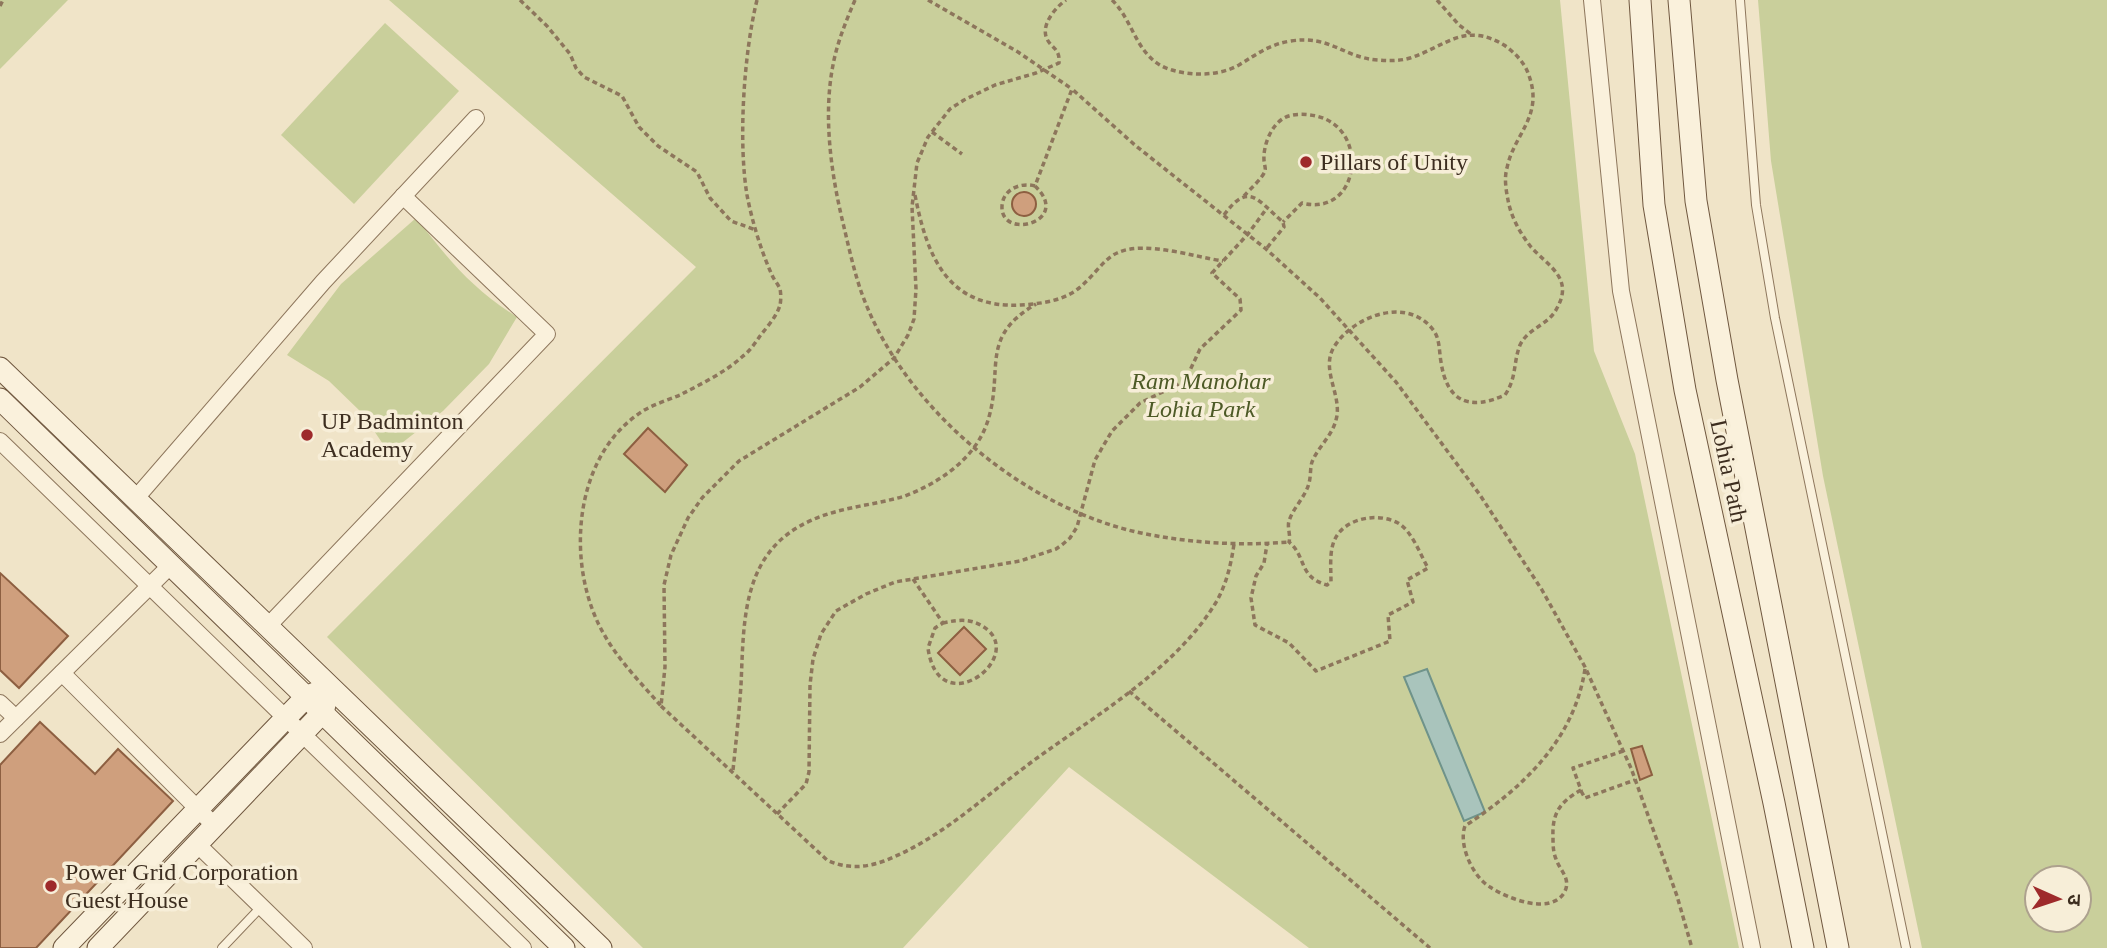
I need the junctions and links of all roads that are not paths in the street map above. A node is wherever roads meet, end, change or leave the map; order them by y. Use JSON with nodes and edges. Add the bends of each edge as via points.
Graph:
{"nodes":[{"id":1,"x":1592,"y":0,"type":"edge"},
{"id":2,"x":1640,"y":0,"type":"edge"},
{"id":3,"x":1679,"y":0,"type":"edge"},
{"id":4,"x":1740,"y":0,"type":"edge"},
{"id":5,"x":476,"y":118,"type":"dead end"},
{"id":6,"x":403,"y":196,"type":"junction"},
{"id":7,"x":0,"y":368,"type":"edge"},
{"id":8,"x":0,"y":399,"type":"edge"},
{"id":9,"x":0,"y":441,"type":"edge"},
{"id":10,"x":136,"y":498,"type":"junction"},
{"id":11,"x":171,"y":565,"type":"junction"},
{"id":12,"x":150,"y":586,"type":"junction"},
{"id":13,"x":269,"y":625,"type":"junction"},
{"id":14,"x":62,"y":673,"type":"junction"},
{"id":15,"x":331,"y":686,"type":"junction"},
{"id":16,"x":306,"y":697,"type":"junction"},
{"id":17,"x":0,"y":703,"type":"edge"},
{"id":18,"x":323,"y":712,"type":"junction"},
{"id":19,"x":286,"y":718,"type":"junction"},
{"id":20,"x":16,"y":719,"type":"junction"},
{"id":21,"x":0,"y":734,"type":"edge"},
{"id":22,"x":303,"y":734,"type":"junction"},
{"id":23,"x":198,"y":809,"type":"junction"},
{"id":24,"x":215,"y":826,"type":"junction"},
{"id":25,"x":197,"y":844,"type":"junction"},
{"id":26,"x":261,"y":907,"type":"junction"},
{"id":27,"x":64,"y":948,"type":"edge"},
{"id":28,"x":98,"y":948,"type":"edge"},
{"id":29,"x":222,"y":948,"type":"edge"},
{"id":30,"x":304,"y":948,"type":"edge"},
{"id":31,"x":523,"y":948,"type":"edge"},
{"id":32,"x":564,"y":948,"type":"edge"},
{"id":33,"x":601,"y":948,"type":"edge"},
{"id":34,"x":1752,"y":948,"type":"edge"},
{"id":35,"x":1803,"y":948,"type":"edge"},
{"id":36,"x":1838,"y":948,"type":"edge"},
{"id":37,"x":1906,"y":948,"type":"edge"}],
"edges":[{"from":1,"to":34,"type":"street","via":[[1622,291]]},
{"from":2,"to":35,"type":"street","name":"Lohia Path","via":[[1654,205],[1685,390]]},
{"from":3,"to":36,"type":"street","name":"Lohia Path","via":[[1696,201]]},
{"from":4,"to":37,"type":"lane","via":[[1756,205],[1775,318]]},
{"from":5,"to":6,"type":"street"},
{"from":6,"to":10,"type":"street"},
{"from":6,"to":13,"type":"street","via":[[547,334]]},
{"from":7,"to":10,"type":"street"},
{"from":8,"to":11,"type":"street"},
{"from":9,"to":12,"type":"street"},
{"from":10,"to":13,"type":"street"},
{"from":11,"to":12,"type":"street"},
{"from":11,"to":16,"type":"street"},
{"from":12,"to":14,"type":"street"},
{"from":12,"to":19,"type":"street"},
{"from":13,"to":15,"type":"street"},
{"from":14,"to":20,"type":"street"},
{"from":14,"to":23,"type":"street"},
{"from":15,"to":16,"type":"street"},
{"from":15,"to":18,"type":"street"},
{"from":15,"to":33,"type":"street"},
{"from":16,"to":18,"type":"street"},
{"from":16,"to":19,"type":"street"},
{"from":17,"to":20,"type":"street"},
{"from":18,"to":22,"type":"street"},
{"from":18,"to":32,"type":"street"},
{"from":19,"to":22,"type":"street"},
{"from":19,"to":23,"type":"street"},
{"from":20,"to":21,"type":"street"},
{"from":22,"to":24,"type":"street"},
{"from":22,"to":31,"type":"street"},
{"from":23,"to":24,"type":"street"},
{"from":23,"to":27,"type":"street"},
{"from":24,"to":25,"type":"street"},
{"from":25,"to":26,"type":"street"},
{"from":25,"to":28,"type":"street"},
{"from":26,"to":29,"type":"lane"},
{"from":26,"to":30,"type":"street"}]}
